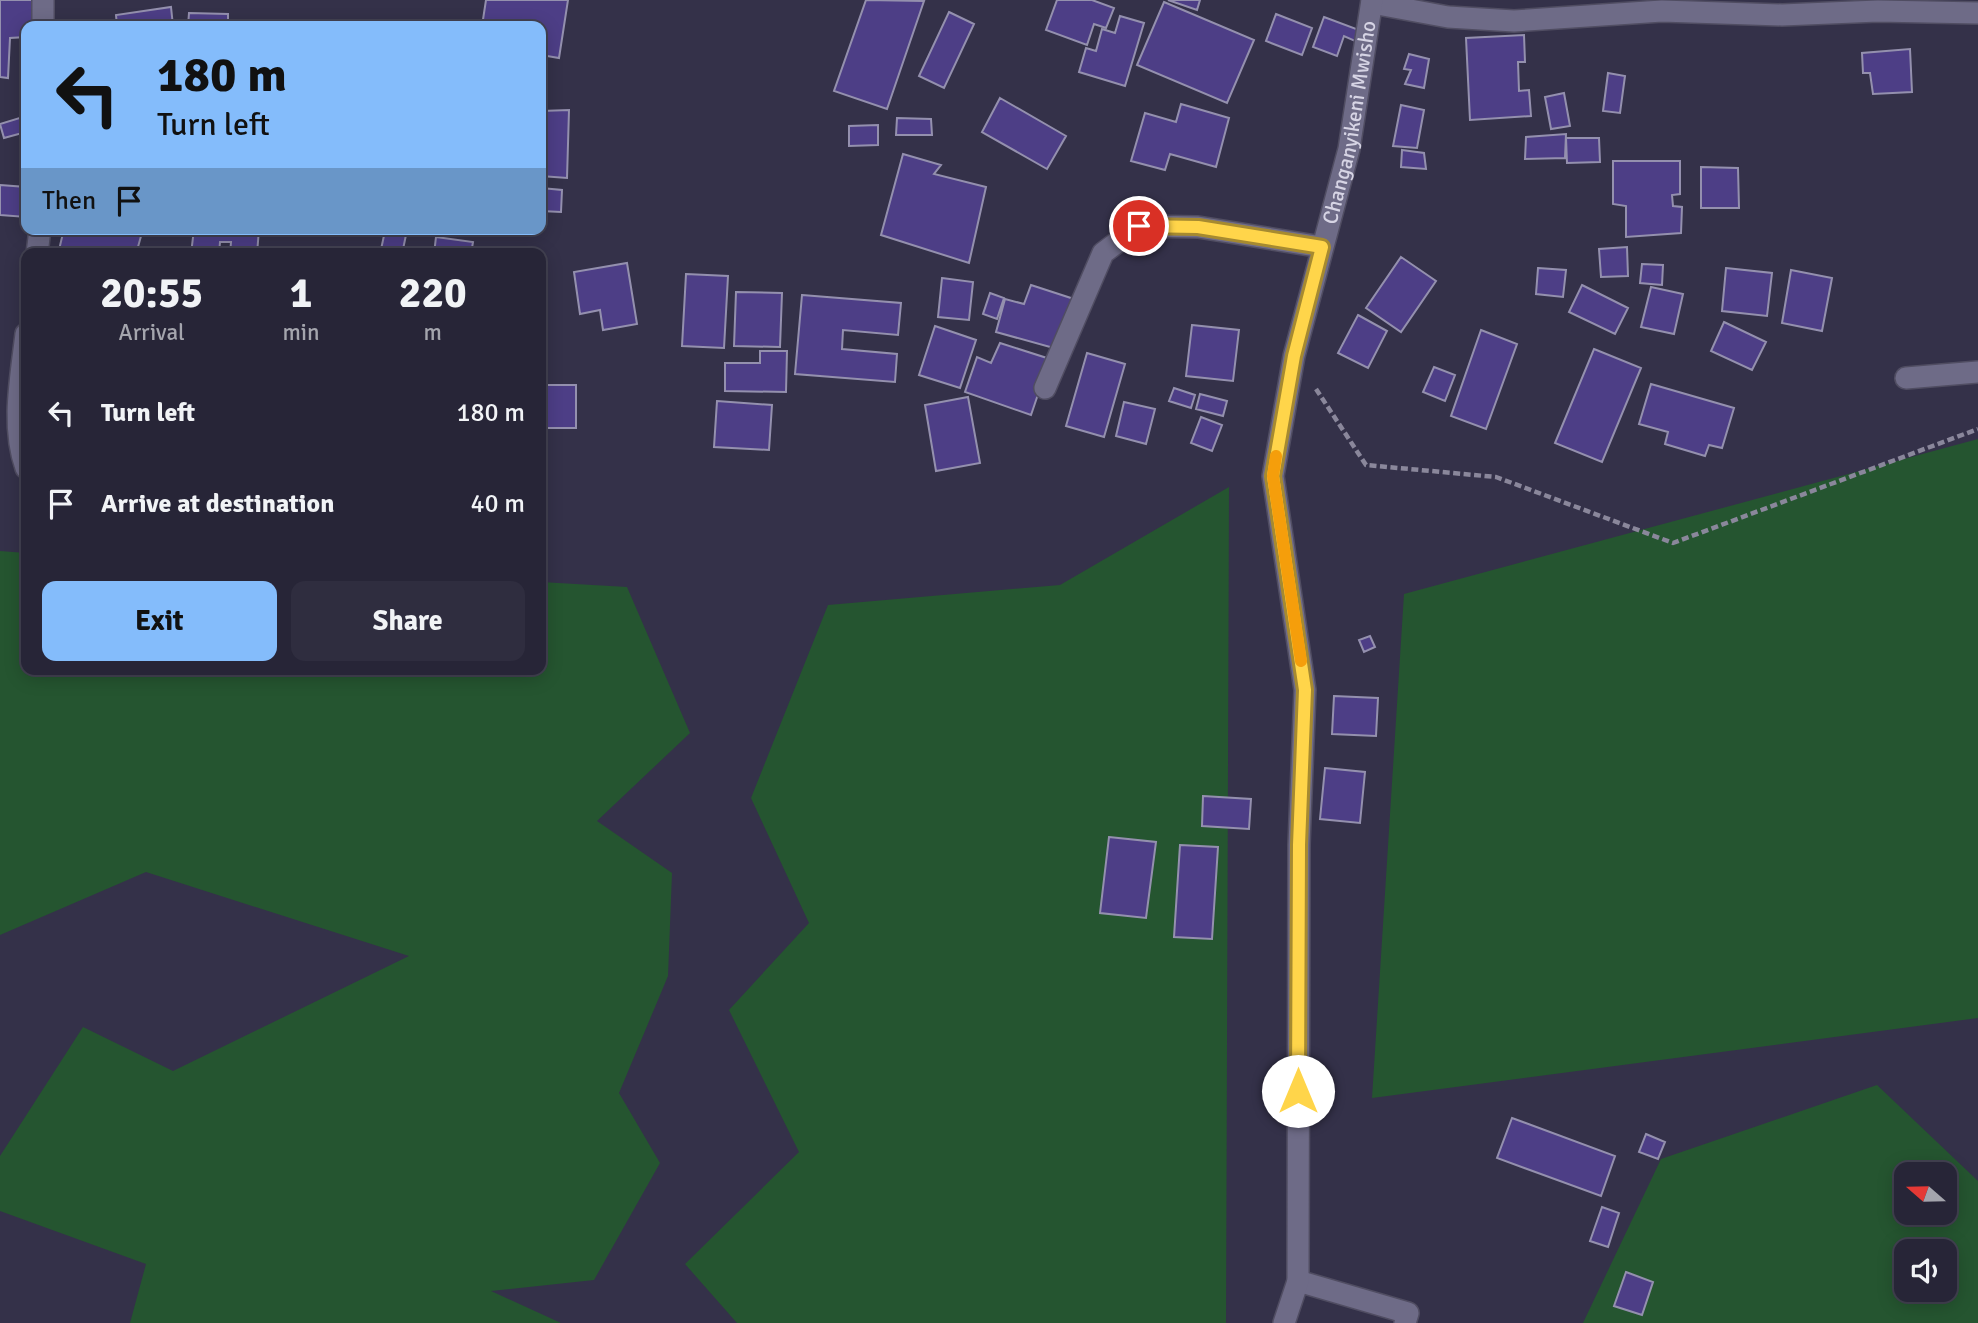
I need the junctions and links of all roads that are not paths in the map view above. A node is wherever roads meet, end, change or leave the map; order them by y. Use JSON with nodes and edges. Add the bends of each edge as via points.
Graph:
{"nodes":[{"id":1,"x":43,"y":0,"type":"edge"},
{"id":2,"x":1372,"y":2,"type":"edge"},
{"id":3,"x":1978,"y":13,"type":"edge"},
{"id":4,"x":43,"y":21,"type":"edge"},
{"id":5,"x":1322,"y":247,"type":"junction"},
{"id":6,"x":1978,"y":372,"type":"edge"},
{"id":7,"x":21,"y":375,"type":"edge"},
{"id":8,"x":1906,"y":378,"type":"dead end"},
{"id":9,"x":1045,"y":388,"type":"dead end"},
{"id":10,"x":21,"y":441,"type":"edge"},
{"id":11,"x":1298,"y":1282,"type":"junction"},
{"id":12,"x":1284,"y":1323,"type":"edge"},
{"id":13,"x":1405,"y":1323,"type":"edge"}],
"edges":[{"from":1,"to":4,"type":"street"},
{"from":2,"to":3,"type":"street","via":[[1448,17],[1514,21],[1662,11]]},
{"from":2,"to":5,"type":"street","name":"Changanyikeni Mwisho","via":[[1349,149]]},
{"from":5,"to":9,"type":"street","via":[[1198,227],[1139,226],[1103,253]]},
{"from":5,"to":11,"type":"street","name":"Changanyikeni Mwisho","via":[[1294,356],[1273,476],[1305,690],[1299,845]]},
{"from":6,"to":8,"type":"street"},
{"from":7,"to":10,"type":"street"},
{"from":11,"to":12,"type":"street","name":"Changanyikeni Mwisho"},
{"from":11,"to":13,"type":"street","via":[[1408,1312]]}]}
